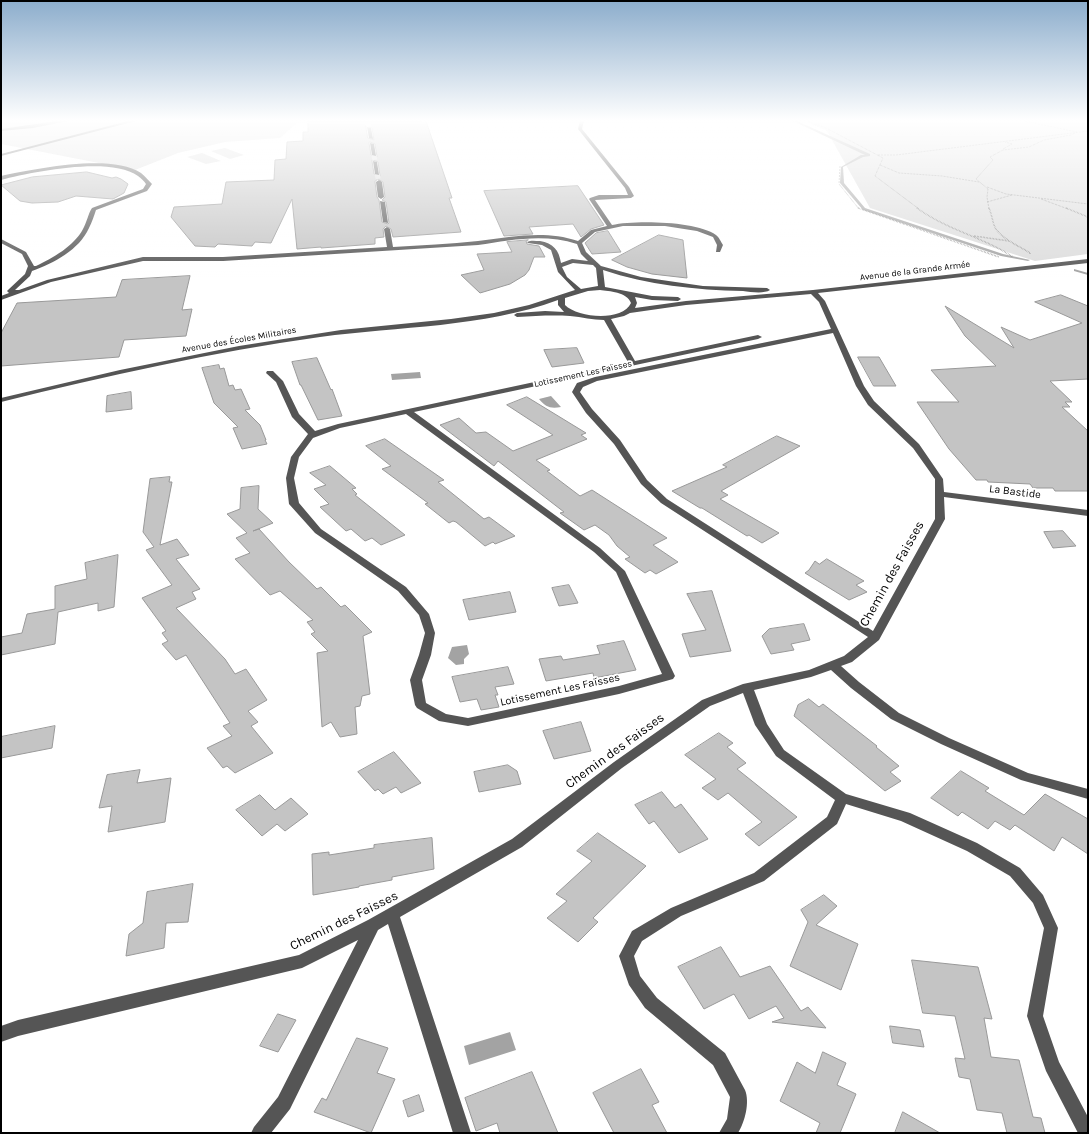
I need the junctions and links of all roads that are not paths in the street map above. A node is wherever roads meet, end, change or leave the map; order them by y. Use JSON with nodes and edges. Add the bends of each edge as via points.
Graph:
{"nodes":[{"id":1,"x":19,"y":174,"type":"edge"},
{"id":2,"x":140,"y":174,"type":"edge"},
{"id":3,"x":616,"y":174,"type":"edge"},
{"id":4,"x":1,"y":178,"type":"edge"},
{"id":5,"x":379,"y":182,"type":"tunnel mouth"},
{"id":6,"x":386,"y":222,"type":"dead end"},
{"id":7,"x":611,"y":227,"type":"junction"},
{"id":8,"x":387,"y":229,"type":"dead end"},
{"id":9,"x":1,"y":241,"type":"edge"},
{"id":10,"x":478,"y":243,"type":"junction"},
{"id":11,"x":579,"y":243,"type":"junction"},
{"id":12,"x":390,"y":248,"type":"junction"},
{"id":13,"x":718,"y":251,"type":"dead end"},
{"id":14,"x":1088,"y":261,"type":"edge"},
{"id":15,"x":596,"y":265,"type":"junction"},
{"id":16,"x":559,"y":266,"type":"junction"},
{"id":17,"x":30,"y":270,"type":"junction"},
{"id":18,"x":602,"y":288,"type":"junction"},
{"id":19,"x":579,"y":290,"type":"junction"},
{"id":20,"x":20,"y":292,"type":"junction"},
{"id":21,"x":813,"y":292,"type":"junction"},
{"id":22,"x":626,"y":294,"type":"junction"},
{"id":23,"x":562,"y":296,"type":"junction"},
{"id":24,"x":1,"y":298,"type":"edge"},
{"id":25,"x":744,"y":298,"type":"junction"},
{"id":26,"x":630,"y":311,"type":"junction"},
{"id":27,"x":573,"y":314,"type":"junction"},
{"id":28,"x":483,"y":317,"type":"junction"},
{"id":29,"x":607,"y":318,"type":"junction"},
{"id":30,"x":835,"y":330,"type":"junction"},
{"id":31,"x":758,"y":337,"type":"dead end"},
{"id":32,"x":633,"y":364,"type":"junction"},
{"id":33,"x":270,"y":373,"type":"dead end"},
{"id":34,"x":1,"y":400,"type":"edge"},
{"id":35,"x":408,"y":412,"type":"junction"},
{"id":36,"x":314,"y":435,"type":"junction"},
{"id":37,"x":940,"y":494,"type":"junction"},
{"id":38,"x":1088,"y":513,"type":"edge"},
{"id":39,"x":875,"y":637,"type":"junction"},
{"id":40,"x":833,"y":665,"type":"junction"},
{"id":41,"x":747,"y":687,"type":"junction"},
{"id":42,"x":1088,"y":794,"type":"edge"},
{"id":43,"x":842,"y":798,"type":"junction"},
{"id":44,"x":392,"y":915,"type":"junction"},
{"id":45,"x":373,"y":925,"type":"junction"},
{"id":46,"x":1,"y":1034,"type":"edge"},
{"id":47,"x":260,"y":1133,"type":"edge"},
{"id":48,"x":462,"y":1133,"type":"edge"},
{"id":49,"x":728,"y":1133,"type":"edge"},
{"id":50,"x":1087,"y":1133,"type":"edge"}],
"edges":[{"from":1,"to":4,"type":"street"},
{"from":2,"to":17,"type":"street","via":[[149,184],[145,190],[94,208],[85,230],[72,244],[51,262]]},
{"from":3,"to":7,"type":"street","via":[[631,196],[592,199]]},
{"from":5,"to":6,"type":"street"},
{"from":7,"to":11,"type":"street","via":[[593,231]]},
{"from":7,"to":13,"type":"street","via":[[623,224],[665,224],[698,229],[715,236],[720,245]]},
{"from":8,"to":12,"type":"street"},
{"from":9,"to":17,"type":"street","via":[[24,253],[31,266]]},
{"from":10,"to":11,"type":"street","via":[[546,236]]},
{"from":10,"to":12,"type":"street"},
{"from":10,"to":16,"type":"street","via":[[514,240],[549,244],[557,255]]},
{"from":11,"to":15,"type":"street","via":[[583,253]]},
{"from":12,"to":20,"type":"street","via":[[223,259],[143,259],[49,281]]},
{"from":14,"to":21,"type":"street","name":"Avenue de la Grande Armée"},
{"from":15,"to":16,"type":"street","via":[[572,261]]},
{"from":15,"to":18,"type":"street"},
{"from":15,"to":21,"type":"street","via":[[648,282],[687,287]]},
{"from":16,"to":19,"type":"street","via":[[566,279]]},
{"from":17,"to":20,"type":"street","via":[[10,291]]},
{"from":18,"to":19,"type":"street","name":"Avenue des Écoles Militaires"},
{"from":18,"to":22,"type":"street","name":"Avenue de la Grande Armée"},
{"from":19,"to":23,"type":"street","name":"Avenue des Écoles Militaires"},
{"from":20,"to":24,"type":"street"},
{"from":21,"to":25,"type":"street","name":"Avenue de la Grande Armée"},
{"from":21,"to":30,"type":"street","name":"Chemin des Faisses","via":[[822,301]]},
{"from":22,"to":25,"type":"street","name":"Avenue de la Grande Armée","via":[[674,299]]},
{"from":22,"to":26,"type":"street","via":[[634,302],[634,307]]},
{"from":23,"to":27,"type":"street","via":[[560,306]]},
{"from":23,"to":28,"type":"street","name":"Avenue des Écoles Militaires","via":[[530,307]]},
{"from":25,"to":26,"type":"street","name":"Avenue de la Grande Armée"},
{"from":26,"to":29,"type":"street","name":"Avenue de la Grande Armée"},
{"from":27,"to":28,"type":"street","name":"Avenue des Écoles Militaires"},
{"from":27,"to":29,"type":"street","name":"Avenue des Écoles Militaires"},
{"from":28,"to":34,"type":"street","name":"Avenue des Écoles Militaires","via":[[321,334],[131,370]]},
{"from":29,"to":32,"type":"street"},
{"from":30,"to":37,"type":"street","name":"Chemin des Faisses","via":[[860,386],[871,403],[916,446],[939,479]]},
{"from":30,"to":39,"type":"street","via":[[595,379],[580,385],[576,392],[617,442],[644,482],[664,501]]},
{"from":31,"to":32,"type":"street","name":"Lotissement Les Faïsses"},
{"from":32,"to":35,"type":"street","name":"Lotissement Les Faïsses"},
{"from":33,"to":36,"type":"street","via":[[279,381],[295,415]]},
{"from":35,"to":36,"type":"street","name":"Lotissement Les Faïsses","via":[[338,426]]},
{"from":35,"to":36,"type":"street","name":"Lotissement Les Faïsses","via":[[597,550],[620,570],[669,676],[619,690],[468,722],[443,718],[421,705],[416,680],[430,633],[424,614],[402,589],[318,531],[294,504],[290,478],[295,457],[310,436]]},
{"from":37,"to":38,"type":"street","name":"La Bastide"},
{"from":37,"to":39,"type":"street","name":"Chemin des Faisses","via":[[940,519]]},
{"from":39,"to":40,"type":"street","name":"Chemin des Faisses","via":[[848,659]]},
{"from":40,"to":41,"type":"street","name":"Chemin des Faisses","via":[[811,673]]},
{"from":40,"to":42,"type":"street","via":[[854,685],[895,716],[924,731],[1025,777]]},
{"from":41,"to":43,"type":"street","via":[[761,725],[780,753]]},
{"from":41,"to":44,"type":"street","name":"Chemin des Faisses","via":[[706,703],[618,765],[518,843]]},
{"from":43,"to":49,"type":"street","via":[[832,820],[759,877],[676,912],[638,936],[626,956],[634,980],[651,1003],[719,1059],[739,1096],[735,1122]]},
{"from":43,"to":50,"type":"street","via":[[905,817],[972,847],[1015,872],[1038,898],[1051,928],[1035,1016],[1052,1065]]},
{"from":44,"to":45,"type":"street","name":"Chemin des Faisses"},
{"from":44,"to":48,"type":"street"},
{"from":45,"to":46,"type":"street","name":"Chemin des Faisses","via":[[302,961]]},
{"from":45,"to":47,"type":"street","via":[[284,1103]]}]}
